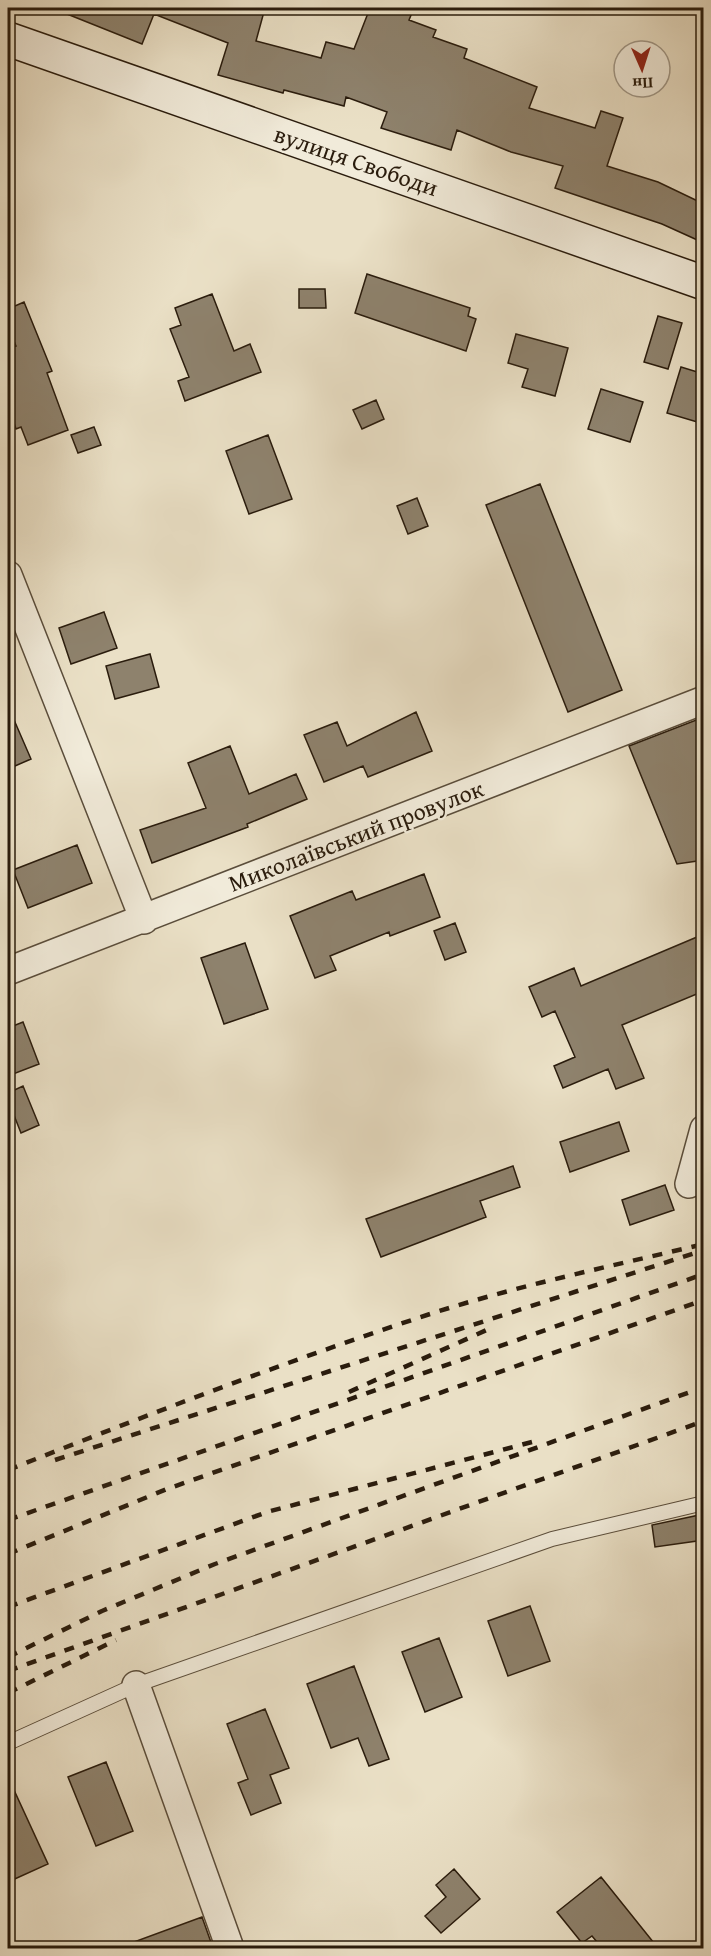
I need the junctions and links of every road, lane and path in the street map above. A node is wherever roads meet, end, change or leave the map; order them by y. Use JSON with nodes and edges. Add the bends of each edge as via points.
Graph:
{"nodes":[{"id":1,"x":8,"y":39,"type":"edge"},
{"id":2,"x":704,"y":283,"type":"edge"},
{"id":3,"x":8,"y":575,"type":"edge"},
{"id":4,"x":704,"y":700,"type":"edge"},
{"id":5,"x":144,"y":920,"type":"junction"},
{"id":6,"x":8,"y":970,"type":"edge"},
{"id":7,"x":704,"y":1129,"type":"edge"},
{"id":8,"x":689,"y":1184,"type":"dead end"},
{"id":9,"x":704,"y":1503,"type":"edge"},
{"id":10,"x":136,"y":1685,"type":"junction"},
{"id":11,"x":8,"y":1743,"type":"edge"},
{"id":12,"x":230,"y":1948,"type":"edge"}],
"edges":[{"from":1,"to":2,"type":"street","name":"вулиця Свободи"},
{"from":3,"to":5,"type":"street"},
{"from":4,"to":5,"type":"street","name":"Миколаївський провулок"},
{"from":5,"to":6,"type":"street","name":"Миколаївський провулок"},
{"from":7,"to":8,"type":"street"},
{"from":9,"to":10,"type":"lane","via":[[552,1539]]},
{"from":10,"to":11,"type":"lane"},
{"from":10,"to":12,"type":"street"}]}
